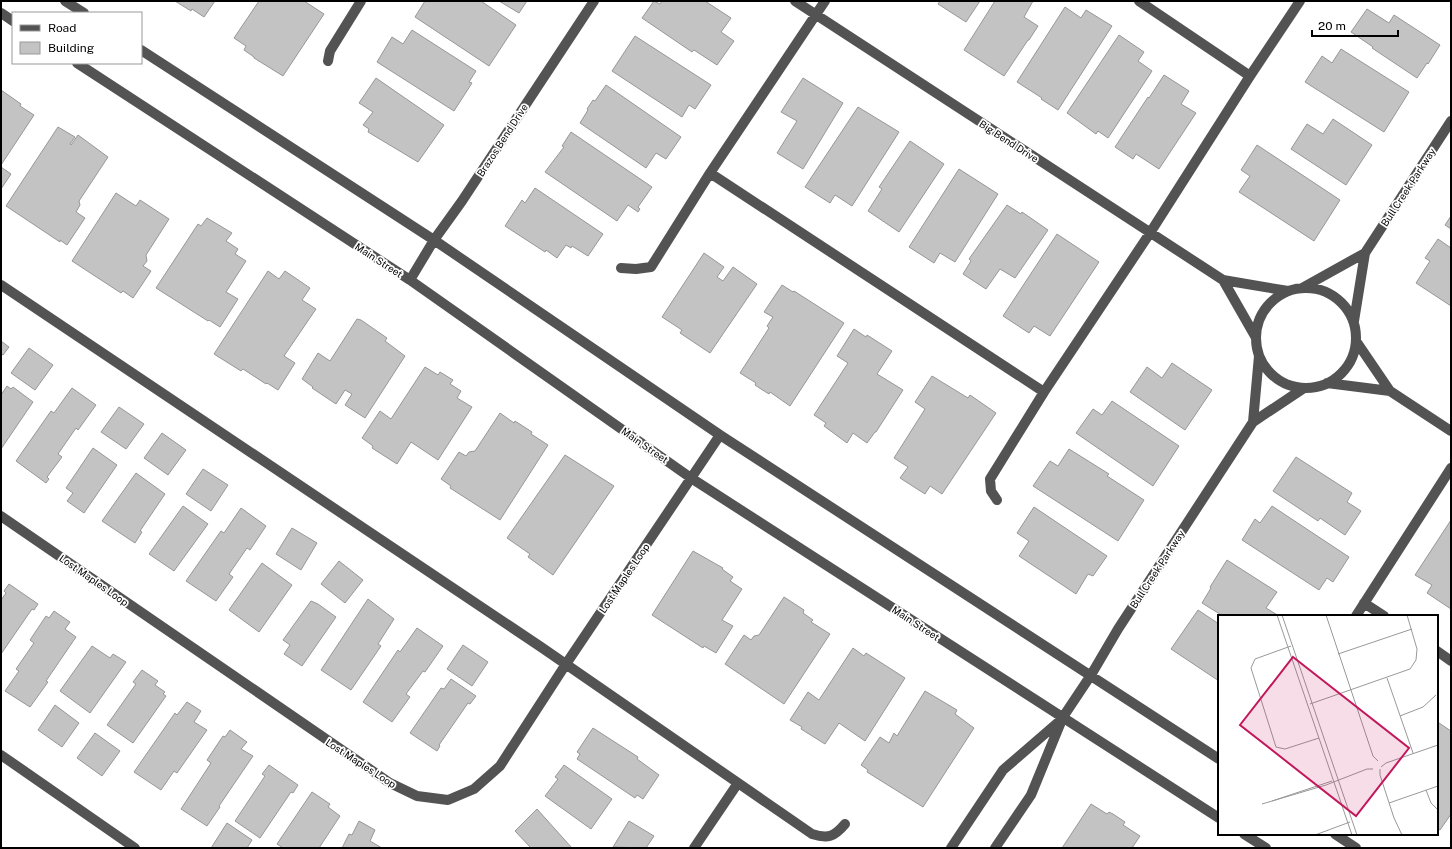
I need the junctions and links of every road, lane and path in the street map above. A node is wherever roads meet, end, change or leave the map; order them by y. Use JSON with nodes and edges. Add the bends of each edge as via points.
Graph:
{"nodes":[{"id":1,"x":65,"y":1,"type":"edge"},
{"id":2,"x":361,"y":1,"type":"edge"},
{"id":3,"x":594,"y":1,"type":"edge"},
{"id":4,"x":795,"y":1,"type":"edge"},
{"id":5,"x":825,"y":1,"type":"edge"},
{"id":6,"x":1139,"y":1,"type":"edge"},
{"id":7,"x":1300,"y":1,"type":"edge"},
{"id":8,"x":82,"y":12,"type":"edge"},
{"id":9,"x":1,"y":13,"type":"edge"},
{"id":10,"x":816,"y":15,"type":"junction"},
{"id":11,"x":12,"y":20,"type":"edge"},
{"id":12,"x":142,"y":51,"type":"edge"},
{"id":13,"x":328,"y":61,"type":"dead end"},
{"id":14,"x":79,"y":64,"type":"edge"},
{"id":15,"x":1250,"y":76,"type":"junction"},
{"id":16,"x":1451,"y":121,"type":"edge"},
{"id":17,"x":710,"y":173,"type":"junction"},
{"id":18,"x":1150,"y":233,"type":"junction"},
{"id":19,"x":434,"y":240,"type":"junction"},
{"id":20,"x":1365,"y":253,"type":"junction"},
{"id":21,"x":621,"y":268,"type":"dead end"},
{"id":22,"x":410,"y":280,"type":"junction"},
{"id":23,"x":1223,"y":280,"type":"junction"},
{"id":24,"x":1,"y":284,"type":"edge"},
{"id":25,"x":1302,"y":288,"type":"junction"},
{"id":26,"x":1288,"y":291,"type":"junction"},
{"id":27,"x":1354,"y":321,"type":"junction"},
{"id":28,"x":1255,"y":336,"type":"junction"},
{"id":29,"x":1356,"y":341,"type":"junction"},
{"id":30,"x":1259,"y":356,"type":"junction"},
{"id":31,"x":1327,"y":383,"type":"junction"},
{"id":32,"x":1304,"y":388,"type":"junction"},
{"id":33,"x":1390,"y":391,"type":"junction"},
{"id":34,"x":1044,"y":392,"type":"junction"},
{"id":35,"x":1253,"y":422,"type":"junction"},
{"id":36,"x":1451,"y":431,"type":"edge"},
{"id":37,"x":720,"y":435,"type":"junction"},
{"id":38,"x":1451,"y":468,"type":"edge"},
{"id":39,"x":691,"y":478,"type":"junction"},
{"id":40,"x":997,"y":500,"type":"dead end"},
{"id":41,"x":1,"y":516,"type":"edge"},
{"id":42,"x":1364,"y":603,"type":"junction"},
{"id":43,"x":1357,"y":615,"type":"edge"},
{"id":44,"x":1382,"y":615,"type":"edge"},
{"id":45,"x":1438,"y":652,"type":"edge"},
{"id":46,"x":1451,"y":661,"type":"edge"},
{"id":47,"x":566,"y":664,"type":"junction"},
{"id":48,"x":1091,"y":676,"type":"junction"},
{"id":49,"x":1063,"y":718,"type":"junction"},
{"id":50,"x":1,"y":755,"type":"edge"},
{"id":51,"x":1218,"y":758,"type":"edge"},
{"id":52,"x":738,"y":783,"type":"junction"},
{"id":53,"x":1218,"y":817,"type":"edge"},
{"id":54,"x":845,"y":824,"type":"dead end"},
{"id":55,"x":1246,"y":835,"type":"edge"},
{"id":56,"x":1336,"y":835,"type":"edge"},
{"id":57,"x":135,"y":848,"type":"edge"},
{"id":58,"x":694,"y":848,"type":"edge"},
{"id":59,"x":951,"y":848,"type":"edge"},
{"id":60,"x":995,"y":848,"type":"edge"},
{"id":61,"x":1266,"y":848,"type":"edge"},
{"id":62,"x":1356,"y":848,"type":"edge"}],
"edges":[{"from":1,"to":8,"type":"street"},
{"from":2,"to":13,"type":"street","via":[[330,52]]},
{"from":3,"to":19,"type":"street","name":"Brazos Bend Drive"},
{"from":4,"to":10,"type":"street","name":"Big Bend Drive"},
{"from":5,"to":10,"type":"street"},
{"from":6,"to":15,"type":"street"},
{"from":7,"to":15,"type":"street"},
{"from":9,"to":11,"type":"street"},
{"from":10,"to":17,"type":"street"},
{"from":10,"to":18,"type":"street","name":"Big Bend Drive"},
{"from":12,"to":19,"type":"street"},
{"from":14,"to":22,"type":"street","name":"Main Street"},
{"from":15,"to":18,"type":"street"},
{"from":16,"to":20,"type":"street","name":"Bull Creek Parkway"},
{"from":17,"to":21,"type":"street","via":[[651,267]]},
{"from":17,"to":34,"type":"street"},
{"from":18,"to":23,"type":"street","name":"Big Bend Drive"},
{"from":18,"to":34,"type":"street"},
{"from":19,"to":22,"type":"street","name":"Brazos Bend Drive"},
{"from":19,"to":37,"type":"street"},
{"from":20,"to":25,"type":"street","name":"Bull Creek Parkway"},
{"from":20,"to":27,"type":"street","name":"Bull Creek Parkway"},
{"from":22,"to":39,"type":"street","name":"Main Street"},
{"from":23,"to":26,"type":"street","name":"Big Bend Drive"},
{"from":23,"to":28,"type":"street","name":"Big Bend Drive"},
{"from":24,"to":47,"type":"street"},
{"from":25,"to":26,"type":"street"},
{"from":25,"to":27,"type":"street","via":[[1319,289],[1334,296],[1346,307]]},
{"from":26,"to":28,"type":"street","via":[[1269,304],[1262,314]]},
{"from":27,"to":29,"type":"street"},
{"from":28,"to":30,"type":"street"},
{"from":29,"to":31,"type":"street","via":[[1347,366]]},
{"from":29,"to":33,"type":"street"},
{"from":30,"to":32,"type":"street","via":[[1266,369],[1276,379]]},
{"from":30,"to":35,"type":"street","name":"Bull Creek Parkway"},
{"from":31,"to":32,"type":"street"},
{"from":31,"to":33,"type":"street"},
{"from":32,"to":35,"type":"street","name":"Bull Creek Parkway"},
{"from":33,"to":36,"type":"street"},
{"from":34,"to":40,"type":"street","via":[[990,479],[991,491]]},
{"from":35,"to":48,"type":"street","name":"Bull Creek Parkway","via":[[1118,629]]},
{"from":37,"to":39,"type":"street","name":"Lost Maples Loop"},
{"from":37,"to":48,"type":"street"},
{"from":38,"to":42,"type":"street"},
{"from":39,"to":47,"type":"street","name":"Lost Maples Loop"},
{"from":39,"to":49,"type":"street","name":"Main Street"},
{"from":41,"to":47,"type":"street","name":"Lost Maples Loop","via":[[390,783],[416,796],[448,800],[474,789],[500,766]]},
{"from":42,"to":43,"type":"street"},
{"from":42,"to":44,"type":"street"},
{"from":45,"to":46,"type":"street"},
{"from":47,"to":52,"type":"street"},
{"from":48,"to":49,"type":"street","name":"Bull Creek Parkway"},
{"from":48,"to":51,"type":"street"},
{"from":49,"to":53,"type":"street","name":"Main Street"},
{"from":49,"to":59,"type":"street","name":"Bull Creek Parkway","via":[[1003,770]]},
{"from":49,"to":60,"type":"street","name":"Bull Creek Parkway","via":[[1031,795]]},
{"from":50,"to":57,"type":"street"},
{"from":52,"to":54,"type":"street","via":[[812,834],[828,837],[838,833]]},
{"from":52,"to":58,"type":"street"},
{"from":55,"to":61,"type":"street"},
{"from":56,"to":62,"type":"street"}]}
